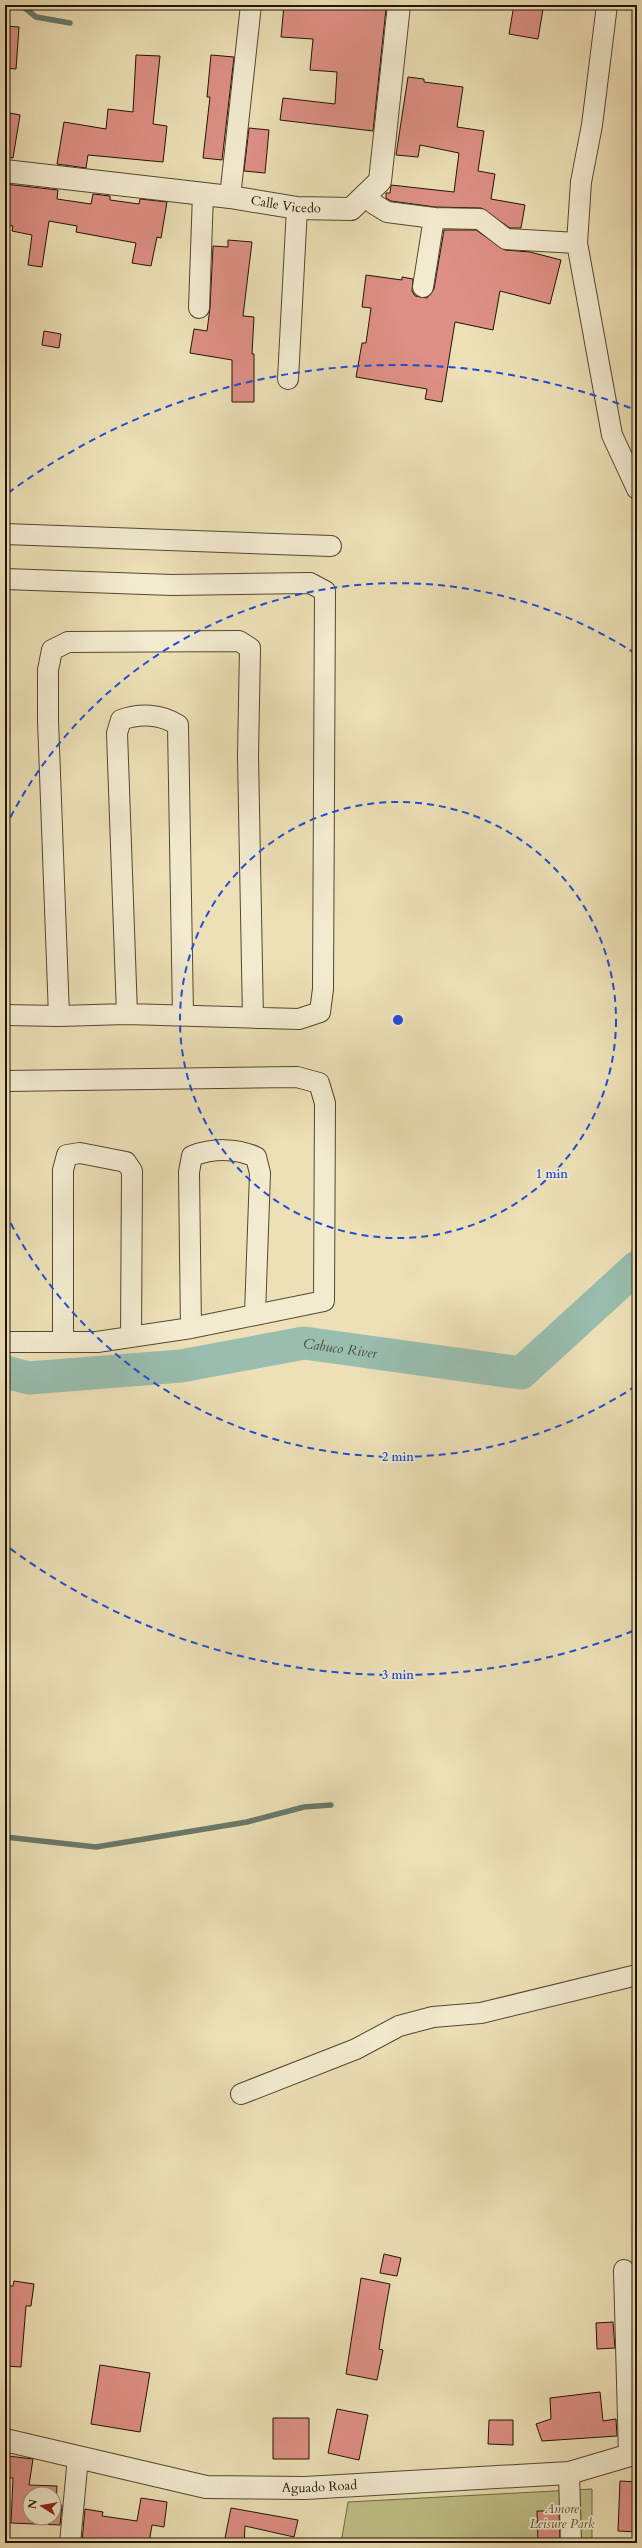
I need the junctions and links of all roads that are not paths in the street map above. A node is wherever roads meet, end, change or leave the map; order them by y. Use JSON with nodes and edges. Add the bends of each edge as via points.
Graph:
{"nodes":[{"id":1,"x":251,"y":5,"type":"edge"},
{"id":2,"x":399,"y":5,"type":"edge"},
{"id":3,"x":607,"y":5,"type":"edge"},
{"id":4,"x":5,"y":171,"type":"edge"},
{"id":5,"x":203,"y":194,"type":"junction"},
{"id":6,"x":366,"y":195,"type":"junction"},
{"id":7,"x":230,"y":197,"type":"junction"},
{"id":8,"x":297,"y":208,"type":"junction"},
{"id":9,"x":434,"y":218,"type":"junction"},
{"id":10,"x":577,"y":242,"type":"junction"},
{"id":11,"x":423,"y":287,"type":"dead end"},
{"id":12,"x":200,"y":308,"type":"dead end"},
{"id":13,"x":288,"y":379,"type":"dead end"},
{"id":14,"x":637,"y":489,"type":"edge"},
{"id":15,"x":5,"y":534,"type":"edge"},
{"id":16,"x":331,"y":546,"type":"dead end"},
{"id":17,"x":5,"y":579,"type":"edge"},
{"id":18,"x":127,"y":1014,"type":"junction"},
{"id":19,"x":5,"y":1015,"type":"edge"},
{"id":20,"x":183,"y":1015,"type":"junction"},
{"id":21,"x":59,"y":1016,"type":"junction"},
{"id":22,"x":253,"y":1018,"type":"junction"},
{"id":23,"x":5,"y":1081,"type":"edge"},
{"id":24,"x":256,"y":1314,"type":"junction"},
{"id":25,"x":191,"y":1328,"type":"junction"},
{"id":26,"x":131,"y":1337,"type":"junction"},
{"id":27,"x":63,"y":1340,"type":"junction"},
{"id":28,"x":5,"y":1342,"type":"edge"},
{"id":29,"x":637,"y":1975,"type":"edge"},
{"id":30,"x":241,"y":2094,"type":"dead end"},
{"id":31,"x":624,"y":2270,"type":"dead end"},
{"id":32,"x":5,"y":2440,"type":"edge"},
{"id":33,"x":633,"y":2454,"type":"edge"},
{"id":34,"x":78,"y":2457,"type":"junction"},
{"id":35,"x":568,"y":2473,"type":"junction"},
{"id":36,"x":70,"y":2543,"type":"edge"},
{"id":37,"x":571,"y":2543,"type":"edge"}],
"edges":[{"from":1,"to":7,"type":"street"},
{"from":2,"to":6,"type":"street","name":"Calle Vicedo","via":[[380,181]]},
{"from":3,"to":10,"type":"street","via":[[592,125],[581,182]]},
{"from":4,"to":5,"type":"street","name":"Calle Vicedo"},
{"from":5,"to":7,"type":"street","name":"Calle Vicedo"},
{"from":5,"to":12,"type":"street"},
{"from":6,"to":8,"type":"street","name":"Calle Vicedo","via":[[351,209]]},
{"from":6,"to":9,"type":"street","via":[[387,212]]},
{"from":7,"to":8,"type":"street","name":"Calle Vicedo"},
{"from":8,"to":13,"type":"street"},
{"from":9,"to":10,"type":"street","via":[[480,219],[506,239]]},
{"from":9,"to":11,"type":"street"},
{"from":10,"to":14,"type":"street","via":[[612,435]]},
{"from":15,"to":16,"type":"street"},
{"from":17,"to":22,"type":"street","via":[[172,585],[310,583],[325,591],[323,981],[320,1012],[299,1019]]},
{"from":18,"to":20,"type":"street"},
{"from":18,"to":20,"type":"street","via":[[117,733],[121,720],[135,715],[166,718],[178,725]]},
{"from":18,"to":21,"type":"street"},
{"from":19,"to":21,"type":"street"},
{"from":20,"to":22,"type":"street"},
{"from":21,"to":22,"type":"street","via":[[48,720],[48,670],[52,650],[68,642],[239,641],[250,648],[248,756]]},
{"from":23,"to":24,"type":"street","via":[[297,1077],[319,1083],[325,1103],[324,1301]]},
{"from":24,"to":25,"type":"street"},
{"from":24,"to":25,"type":"street","via":[[260,1173],[256,1157],[244,1151],[207,1150],[192,1156],[189,1172]]},
{"from":25,"to":26,"type":"street"},
{"from":26,"to":27,"type":"street","via":[[98,1342]]},
{"from":26,"to":27,"type":"street","via":[[132,1171],[126,1162],[80,1153],[67,1155],[64,1170]]},
{"from":27,"to":28,"type":"street"},
{"from":29,"to":30,"type":"street","via":[[481,2012],[433,2017],[399,2026],[356,2049]]},
{"from":31,"to":33,"type":"street"},
{"from":32,"to":34,"type":"street","name":"Aguado Road"},
{"from":33,"to":35,"type":"street","name":"Aguado Road"},
{"from":34,"to":35,"type":"street","name":"Aguado Road","via":[[206,2487],[305,2488]]},
{"from":34,"to":36,"type":"street"},
{"from":35,"to":37,"type":"street"}]}
